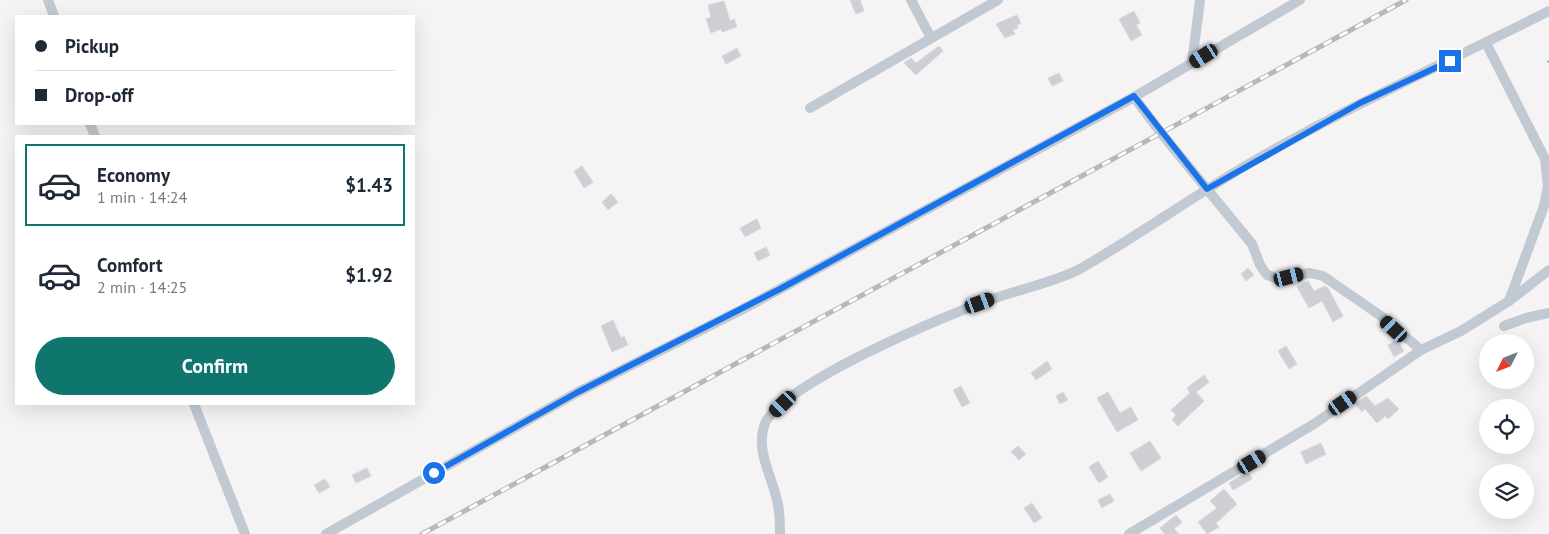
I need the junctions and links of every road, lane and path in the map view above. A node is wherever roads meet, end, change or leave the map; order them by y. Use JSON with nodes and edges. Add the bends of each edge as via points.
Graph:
{"nodes":[{"id":1,"x":48,"y":0,"type":"edge"},
{"id":2,"x":911,"y":0,"type":"edge"},
{"id":3,"x":998,"y":0,"type":"edge"},
{"id":4,"x":1200,"y":0,"type":"edge"},
{"id":5,"x":1300,"y":0,"type":"edge"},
{"id":6,"x":54,"y":15,"type":"edge"},
{"id":7,"x":1547,"y":15,"type":"edge"},
{"id":8,"x":931,"y":38,"type":"junction"},
{"id":9,"x":1486,"y":43,"type":"junction"},
{"id":10,"x":1192,"y":63,"type":"junction"},
{"id":11,"x":1134,"y":96,"type":"junction"},
{"id":12,"x":810,"y":108,"type":"dead end"},
{"id":13,"x":1207,"y":189,"type":"junction"},
{"id":14,"x":1549,"y":270,"type":"edge"},
{"id":15,"x":1509,"y":301,"type":"junction"},
{"id":16,"x":1549,"y":313,"type":"edge"},
{"id":17,"x":1504,"y":326,"type":"dead end"},
{"id":18,"x":1421,"y":350,"type":"junction"},
{"id":19,"x":194,"y":405,"type":"edge"},
{"id":20,"x":244,"y":534,"type":"edge"},
{"id":21,"x":326,"y":534,"type":"edge"},
{"id":22,"x":780,"y":534,"type":"edge"},
{"id":23,"x":1129,"y":534,"type":"edge"}],
"edges":[{"from":1,"to":6,"type":"street"},
{"from":2,"to":8,"type":"street"},
{"from":3,"to":8,"type":"street"},
{"from":4,"to":10,"type":"street"},
{"from":5,"to":10,"type":"street"},
{"from":7,"to":9,"type":"street"},
{"from":8,"to":12,"type":"street"},
{"from":9,"to":13,"type":"street","via":[[1360,103]]},
{"from":9,"to":15,"type":"street","via":[[1544,159],[1548,186],[1544,206]]},
{"from":10,"to":11,"type":"street"},
{"from":11,"to":13,"type":"street"},
{"from":11,"to":21,"type":"street","via":[[780,289],[578,392]]},
{"from":13,"to":18,"type":"street","via":[[1252,244],[1267,276],[1280,279],[1310,273],[1323,276],[1381,316]]},
{"from":13,"to":22,"type":"street","via":[[1078,270],[936,319],[798,390],[763,427],[763,450],[778,501]]},
{"from":14,"to":15,"type":"street"},
{"from":15,"to":18,"type":"street","via":[[1462,331]]},
{"from":16,"to":17,"type":"street"},
{"from":18,"to":23,"type":"street","via":[[1314,424]]},
{"from":19,"to":20,"type":"street"}]}
